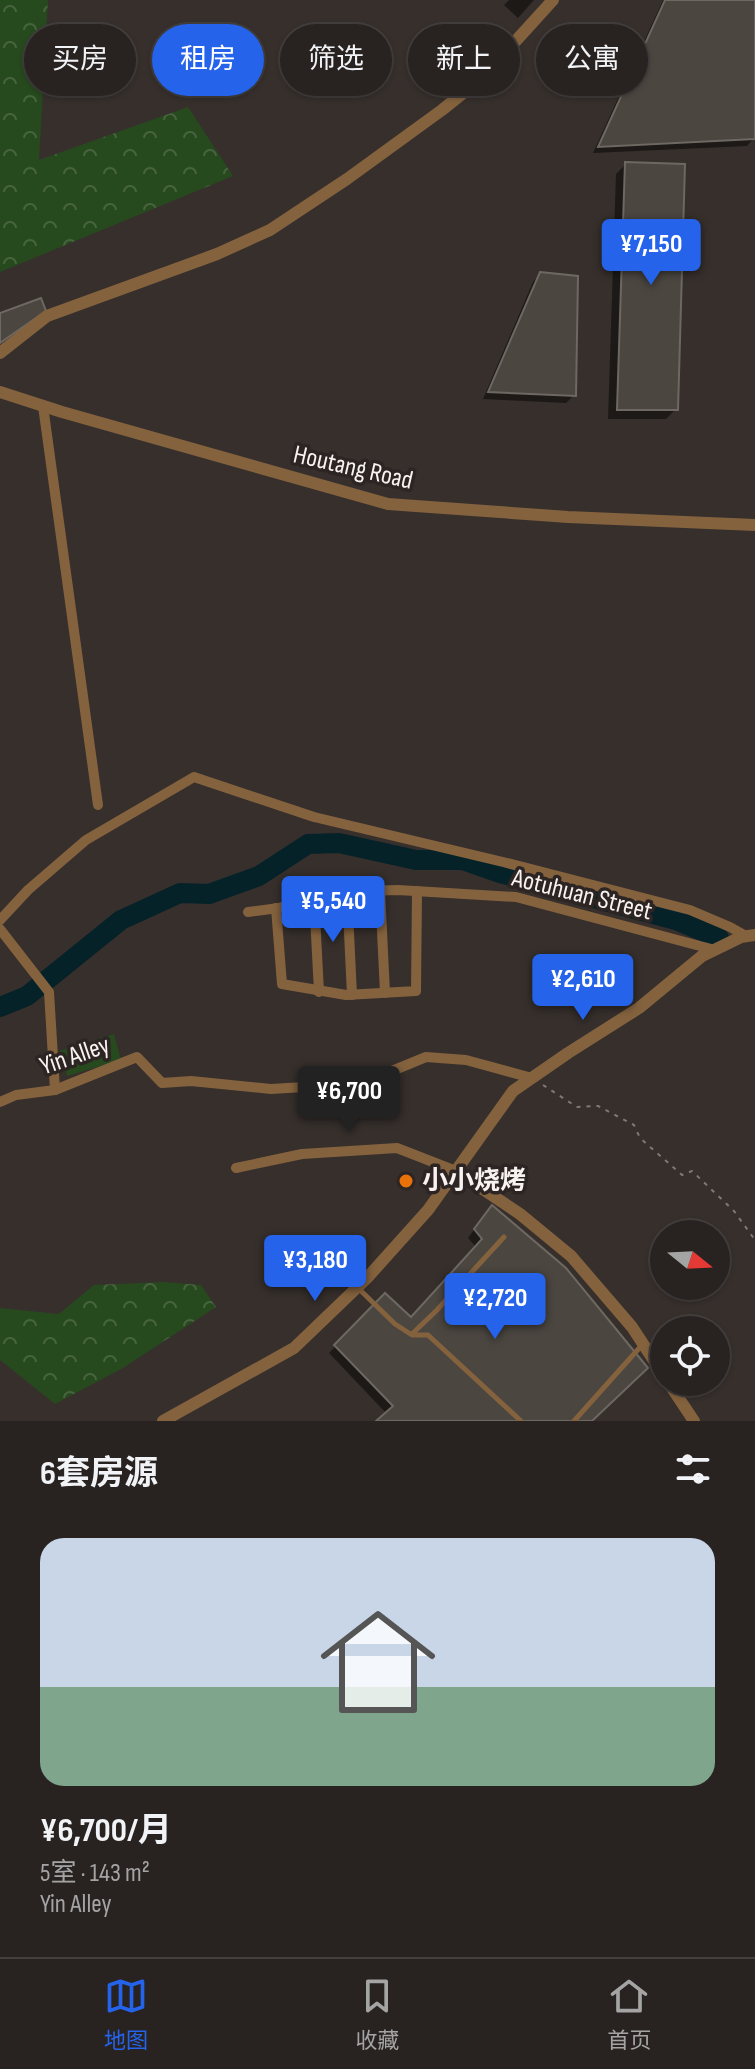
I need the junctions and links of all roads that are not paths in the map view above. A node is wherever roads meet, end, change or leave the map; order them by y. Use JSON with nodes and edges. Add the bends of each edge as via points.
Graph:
{"nodes":[{"id":1,"x":553,"y":0,"type":"edge"},
{"id":2,"x":0,"y":353,"type":"edge"},
{"id":3,"x":0,"y":392,"type":"edge"},
{"id":4,"x":43,"y":406,"type":"junction"},
{"id":5,"x":755,"y":525,"type":"edge"},
{"id":6,"x":98,"y":805,"type":"dead end"},
{"id":7,"x":380,"y":890,"type":"junction"},
{"id":8,"x":347,"y":891,"type":"junction"},
{"id":9,"x":417,"y":891,"type":"junction"},
{"id":10,"x":314,"y":897,"type":"junction"},
{"id":11,"x":276,"y":908,"type":"junction"},
{"id":12,"x":248,"y":912,"type":"dead end"},
{"id":13,"x":0,"y":920,"type":"edge"},
{"id":14,"x":0,"y":929,"type":"edge"},
{"id":15,"x":751,"y":936,"type":"edge"},
{"id":16,"x":715,"y":950,"type":"junction"},
{"id":17,"x":319,"y":992,"type":"junction"},
{"id":18,"x":385,"y":993,"type":"junction"},
{"id":19,"x":352,"y":995,"type":"junction"},
{"id":20,"x":532,"y":1078,"type":"junction"},
{"id":21,"x":55,"y":1090,"type":"junction"},
{"id":22,"x":0,"y":1102,"type":"edge"},
{"id":23,"x":236,"y":1168,"type":"dead end"},
{"id":24,"x":456,"y":1171,"type":"junction"},
{"id":25,"x":504,"y":1237,"type":"dead end"},
{"id":26,"x":357,"y":1287,"type":"junction"},
{"id":27,"x":412,"y":1335,"type":"junction"},
{"id":28,"x":643,"y":1344,"type":"junction"},
{"id":29,"x":650,"y":1355,"type":"edge"},
{"id":30,"x":677,"y":1396,"type":"edge"},
{"id":31,"x":185,"y":1415,"type":"edge"},
{"id":32,"x":163,"y":1421,"type":"edge"},
{"id":33,"x":521,"y":1421,"type":"edge"},
{"id":34,"x":574,"y":1421,"type":"edge"},
{"id":35,"x":694,"y":1421,"type":"edge"}],
"edges":[{"from":1,"to":2,"type":"street","via":[[483,77],[270,230],[47,316]]},
{"from":3,"to":4,"type":"street","name":"Houtang Road"},
{"from":4,"to":5,"type":"street","name":"Houtang Road","via":[[388,504]]},
{"from":4,"to":6,"type":"street"},
{"from":7,"to":8,"type":"street","name":"Aotuhuan Street"},
{"from":7,"to":9,"type":"street","name":"Aotuhuan Street"},
{"from":7,"to":18,"type":"street"},
{"from":8,"to":10,"type":"street","name":"Aotuhuan Street"},
{"from":8,"to":19,"type":"street"},
{"from":9,"to":16,"type":"street","name":"Aotuhuan Street","via":[[516,897]]},
{"from":9,"to":18,"type":"street","via":[[416,991]]},
{"from":10,"to":11,"type":"street","name":"Aotuhuan Street"},
{"from":10,"to":17,"type":"street"},
{"from":11,"to":12,"type":"street","name":"Aotuhuan Street"},
{"from":11,"to":17,"type":"street","via":[[282,984]]},
{"from":13,"to":15,"type":"street","via":[[86,840],[194,777],[314,817],[690,910]]},
{"from":14,"to":21,"type":"street","via":[[49,992]]},
{"from":15,"to":16,"type":"street"},
{"from":16,"to":20,"type":"street"},
{"from":17,"to":19,"type":"street"},
{"from":18,"to":19,"type":"street"},
{"from":20,"to":21,"type":"street","name":"Yin Alley","via":[[466,1060],[426,1057],[387,1073],[271,1089],[162,1083],[137,1057]]},
{"from":20,"to":24,"type":"street","via":[[513,1091]]},
{"from":21,"to":22,"type":"street","name":"Yin Alley"},
{"from":23,"to":24,"type":"street","via":[[302,1154],[397,1148]]},
{"from":24,"to":26,"type":"street","via":[[428,1210]]},
{"from":24,"to":28,"type":"street","via":[[571,1256]]},
{"from":25,"to":27,"type":"lane"},
{"from":26,"to":27,"type":"lane"},
{"from":26,"to":31,"type":"street","via":[[294,1348]]},
{"from":27,"to":33,"type":"lane","via":[[428,1335]]},
{"from":28,"to":29,"type":"street"},
{"from":28,"to":34,"type":"lane"},
{"from":30,"to":35,"type":"street"},
{"from":31,"to":32,"type":"street"}]}
